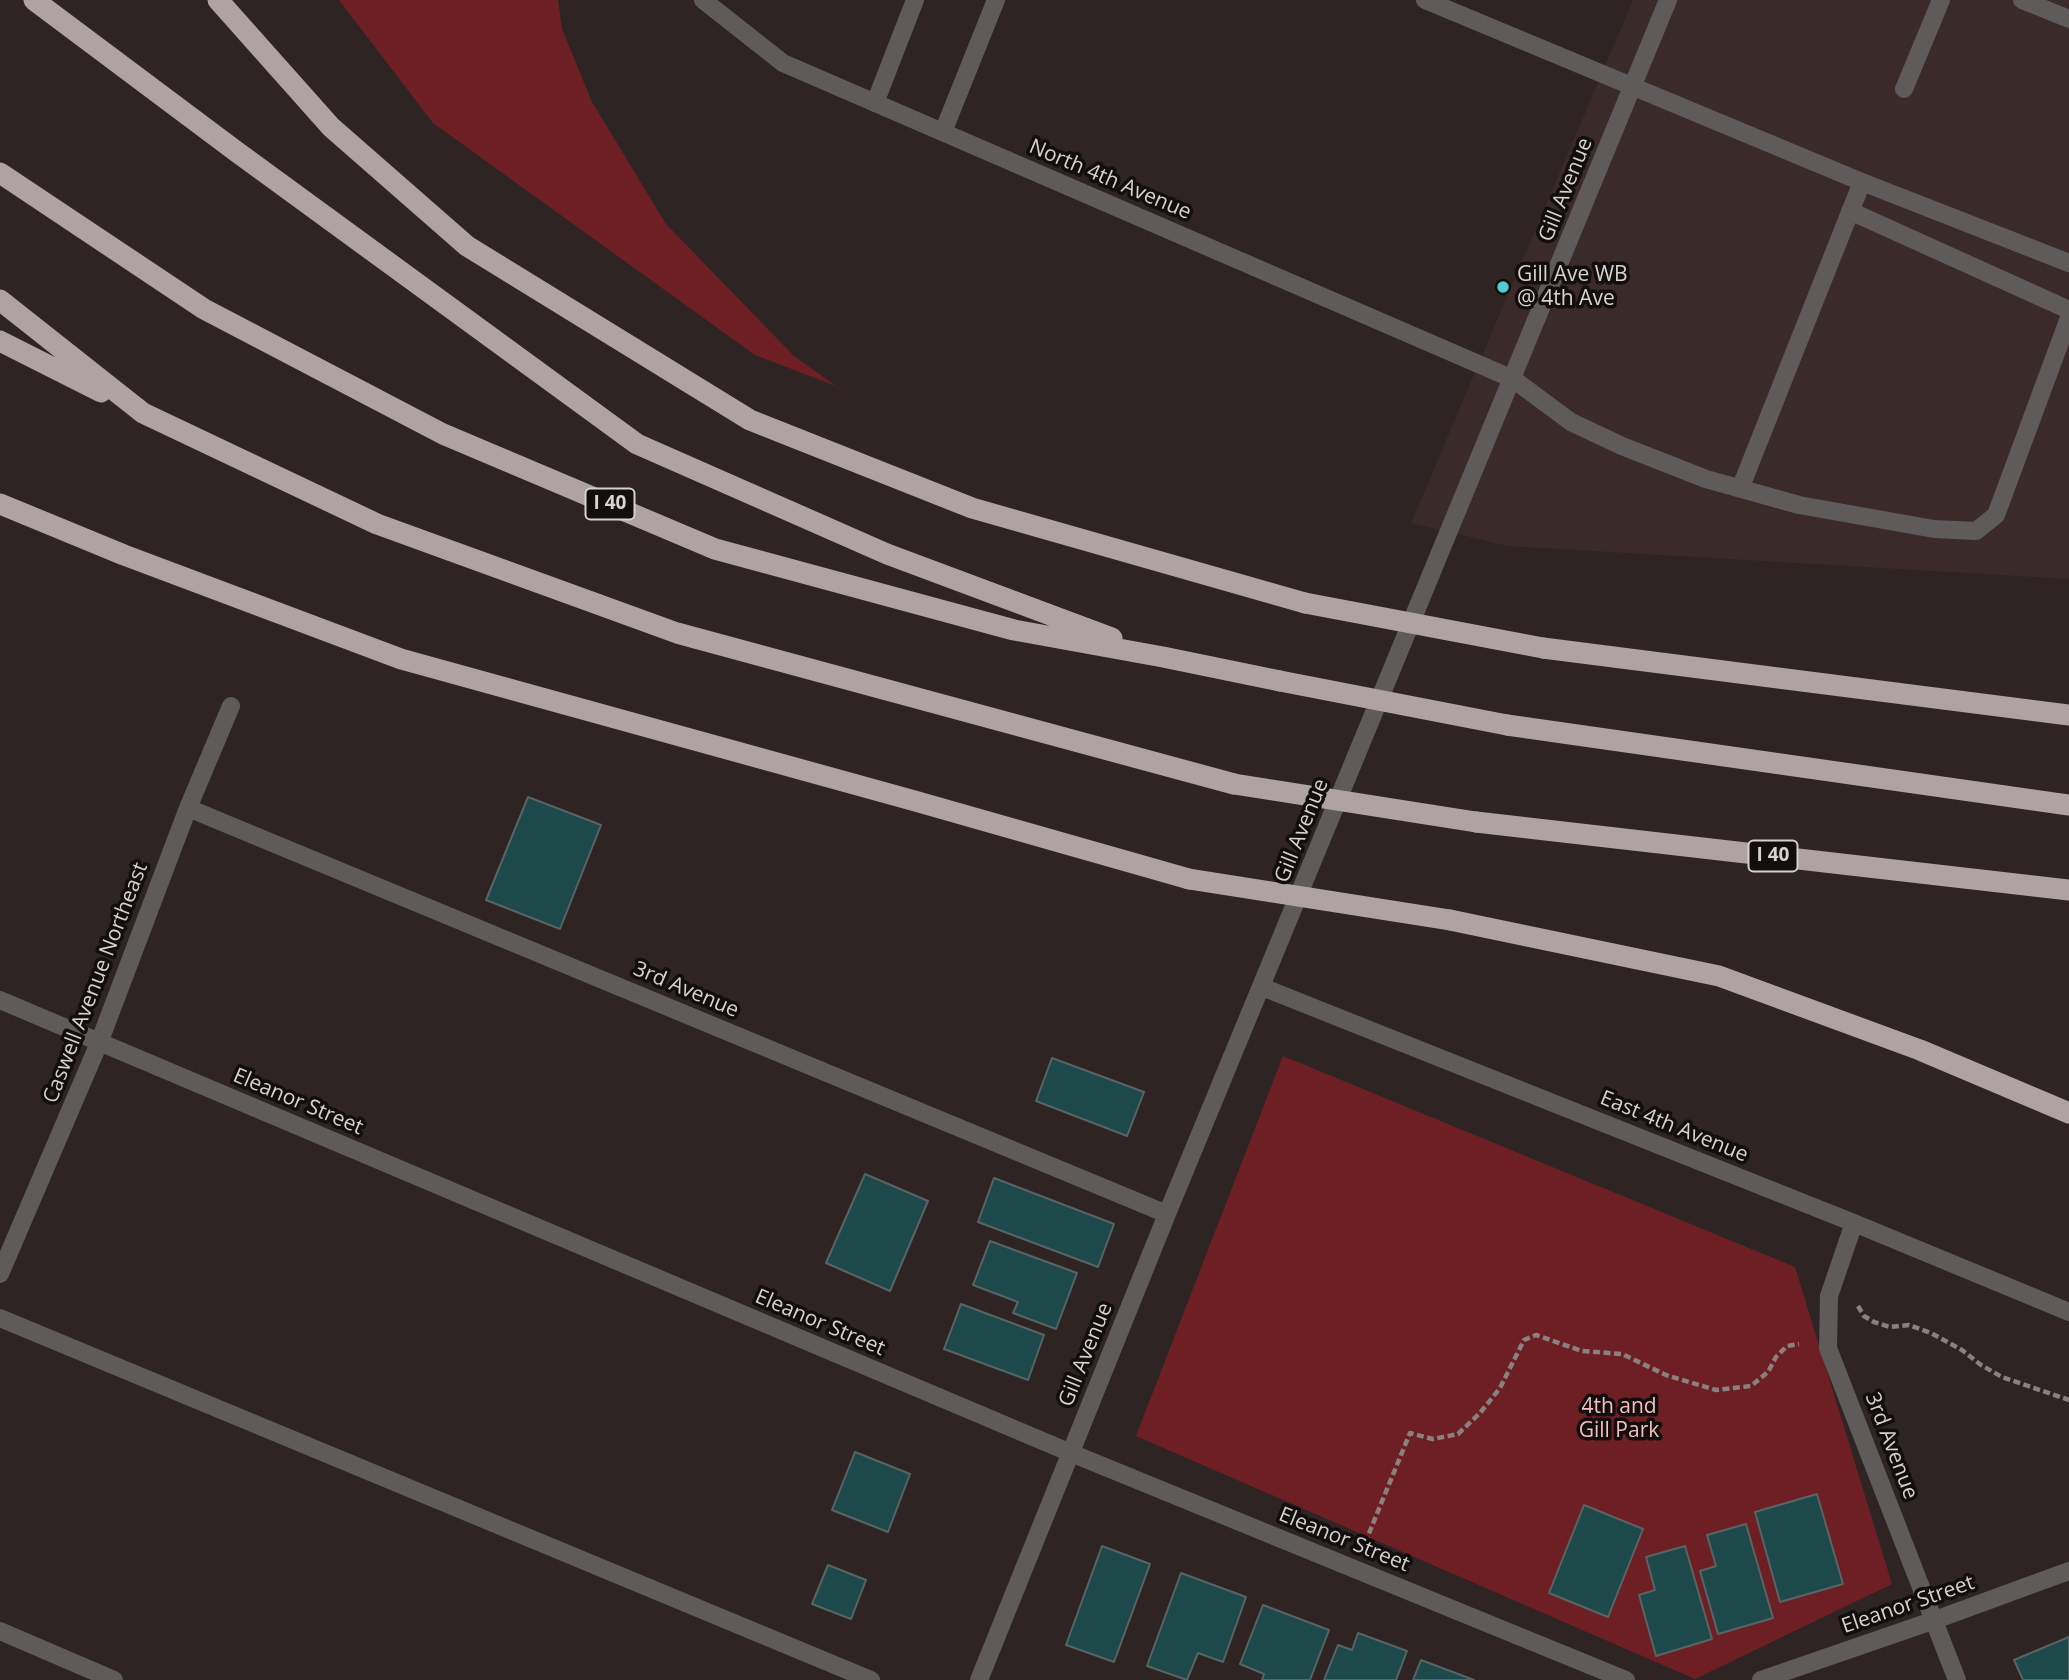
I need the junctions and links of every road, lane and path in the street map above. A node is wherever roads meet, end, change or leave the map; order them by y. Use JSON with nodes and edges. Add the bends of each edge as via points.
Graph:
{"nodes":[{"id":1,"x":34,"y":0,"type":"edge"},
{"id":2,"x":218,"y":0,"type":"edge"},
{"id":3,"x":703,"y":0,"type":"edge"},
{"id":4,"x":915,"y":0,"type":"edge"},
{"id":5,"x":996,"y":0,"type":"edge"},
{"id":6,"x":1425,"y":0,"type":"edge"},
{"id":7,"x":1668,"y":0,"type":"edge"},
{"id":8,"x":1941,"y":0,"type":"edge"},
{"id":9,"x":2022,"y":0,"type":"edge"},
{"id":10,"x":2069,"y":19,"type":"edge"},
{"id":11,"x":1633,"y":87,"type":"junction"},
{"id":12,"x":1904,"y":89,"type":"dead end"},
{"id":13,"x":875,"y":103,"type":"junction"},
{"id":14,"x":943,"y":132,"type":"junction"},
{"id":15,"x":0,"y":173,"type":"edge"},
{"id":16,"x":1863,"y":182,"type":"junction"},
{"id":17,"x":1850,"y":211,"type":"junction"},
{"id":18,"x":2069,"y":263,"type":"edge"},
{"id":19,"x":0,"y":300,"type":"edge"},
{"id":20,"x":2069,"y":310,"type":"edge"},
{"id":21,"x":2069,"y":317,"type":"edge"},
{"id":22,"x":0,"y":341,"type":"edge"},
{"id":23,"x":1513,"y":379,"type":"junction"},
{"id":24,"x":143,"y":413,"type":"junction"},
{"id":25,"x":1740,"y":489,"type":"junction"},
{"id":26,"x":0,"y":504,"type":"edge"},
{"id":27,"x":1163,"y":657,"type":"junction"},
{"id":28,"x":231,"y":706,"type":"dead end"},
{"id":29,"x":2069,"y":715,"type":"edge"},
{"id":30,"x":2069,"y":805,"type":"edge"},
{"id":31,"x":188,"y":808,"type":"junction"},
{"id":32,"x":2069,"y":890,"type":"edge"},
{"id":33,"x":1262,"y":987,"type":"junction"},
{"id":34,"x":0,"y":1000,"type":"edge"},
{"id":35,"x":99,"y":1044,"type":"junction"},
{"id":36,"x":2069,"y":1113,"type":"edge"},
{"id":37,"x":1167,"y":1214,"type":"junction"},
{"id":38,"x":1854,"y":1223,"type":"junction"},
{"id":39,"x":0,"y":1275,"type":"edge"},
{"id":40,"x":1829,"y":1296,"type":"junction"},
{"id":41,"x":2069,"y":1312,"type":"edge"},
{"id":42,"x":0,"y":1318,"type":"edge"},
{"id":43,"x":1803,"y":1343,"type":"dead end"},
{"id":44,"x":2069,"y":1400,"type":"edge"},
{"id":45,"x":1072,"y":1453,"type":"junction"},
{"id":46,"x":1354,"y":1569,"type":"junction"},
{"id":47,"x":2069,"y":1571,"type":"edge"},
{"id":48,"x":1934,"y":1620,"type":"junction"},
{"id":49,"x":0,"y":1631,"type":"edge"},
{"id":50,"x":114,"y":1680,"type":"edge"},
{"id":51,"x":871,"y":1680,"type":"edge"},
{"id":52,"x":979,"y":1680,"type":"edge"},
{"id":53,"x":1626,"y":1680,"type":"edge"},
{"id":54,"x":1761,"y":1680,"type":"edge"},
{"id":55,"x":1957,"y":1680,"type":"edge"}],
"edges":[{"from":1,"to":27,"type":"highway","via":[[636,444],[887,554]]},
{"from":2,"to":29,"type":"highway","bridge":true,"via":[[331,127],[467,246],[750,419],[972,508],[1305,603],[1543,648]]},
{"from":3,"to":13,"type":"street","name":"North 4th Avenue","via":[[783,63]]},
{"from":4,"to":13,"type":"street"},
{"from":5,"to":14,"type":"street"},
{"from":6,"to":11,"type":"street"},
{"from":7,"to":11,"type":"street","name":"Gill Avenue"},
{"from":8,"to":12,"type":"street"},
{"from":9,"to":10,"type":"street"},
{"from":11,"to":16,"type":"street"},
{"from":11,"to":23,"type":"street","name":"Gill Avenue"},
{"from":13,"to":14,"type":"street","name":"North 4th Avenue"},
{"from":14,"to":23,"type":"street","name":"North 4th Avenue"},
{"from":15,"to":27,"type":"highway","number":"I 40","via":[[204,309],[443,434],[715,549],[1014,631]]},
{"from":16,"to":17,"type":"street"},
{"from":16,"to":18,"type":"street"},
{"from":17,"to":20,"type":"street"},
{"from":17,"to":25,"type":"street"},
{"from":19,"to":24,"type":"highway","number":"I 40"},
{"from":21,"to":25,"type":"street","name":"North 4th Avenue","via":[[1996,515],[1976,531],[1934,529],[1826,510]]},
{"from":22,"to":24,"type":"highway"},
{"from":23,"to":25,"type":"street","name":"North 4th Avenue","via":[[1572,422],[1682,470]]},
{"from":23,"to":33,"type":"street","name":"Gill Avenue"},
{"from":24,"to":32,"type":"highway","number":"I 40","bridge":true,"via":[[377,524],[677,633],[1234,784],[1476,822]]},
{"from":26,"to":36,"type":"highway","bridge":true,"via":[[401,659],[1189,879],[1450,920],[1719,976]]},
{"from":27,"to":30,"type":"highway","number":"I 40","bridge":true,"via":[[1507,725]]},
{"from":28,"to":31,"type":"street","name":"Caswell Avenue Northeast"},
{"from":31,"to":35,"type":"street","name":"Caswell Avenue Northeast"},
{"from":31,"to":37,"type":"street","name":"3rd Avenue"},
{"from":33,"to":37,"type":"street","name":"Gill Avenue"},
{"from":33,"to":38,"type":"street","name":"East 4th Avenue"},
{"from":34,"to":35,"type":"street","name":"Eleanor Street"},
{"from":35,"to":39,"type":"street","name":"Caswell Avenue Northeast"},
{"from":35,"to":45,"type":"street","name":"Eleanor Street"},
{"from":37,"to":45,"type":"street","name":"Gill Avenue"},
{"from":38,"to":40,"type":"street","name":"3rd Avenue"},
{"from":38,"to":41,"type":"street","name":"East 4th Avenue"},
{"from":40,"to":44,"type":"path","via":[[1857,1304],[1874,1322],[1890,1327],[1909,1325],[1931,1333],[2002,1377]]},
{"from":40,"to":48,"type":"street","name":"3rd Avenue","via":[[1828,1348]]},
{"from":42,"to":51,"type":"street"},
{"from":43,"to":46,"type":"path","via":[[1787,1346],[1751,1386],[1716,1390],[1666,1375],[1622,1354],[1582,1351],[1536,1335],[1524,1340],[1500,1388],[1458,1434],[1433,1439],[1410,1433]]},
{"from":45,"to":46,"type":"street","name":"Eleanor Street"},
{"from":45,"to":52,"type":"street","name":"Gill Avenue"},
{"from":46,"to":53,"type":"street","name":"Eleanor Street"},
{"from":47,"to":48,"type":"street","name":"Eleanor Street"},
{"from":48,"to":54,"type":"street","name":"Eleanor Street"},
{"from":48,"to":55,"type":"street","name":"3rd Avenue"},
{"from":49,"to":50,"type":"street"}]}
